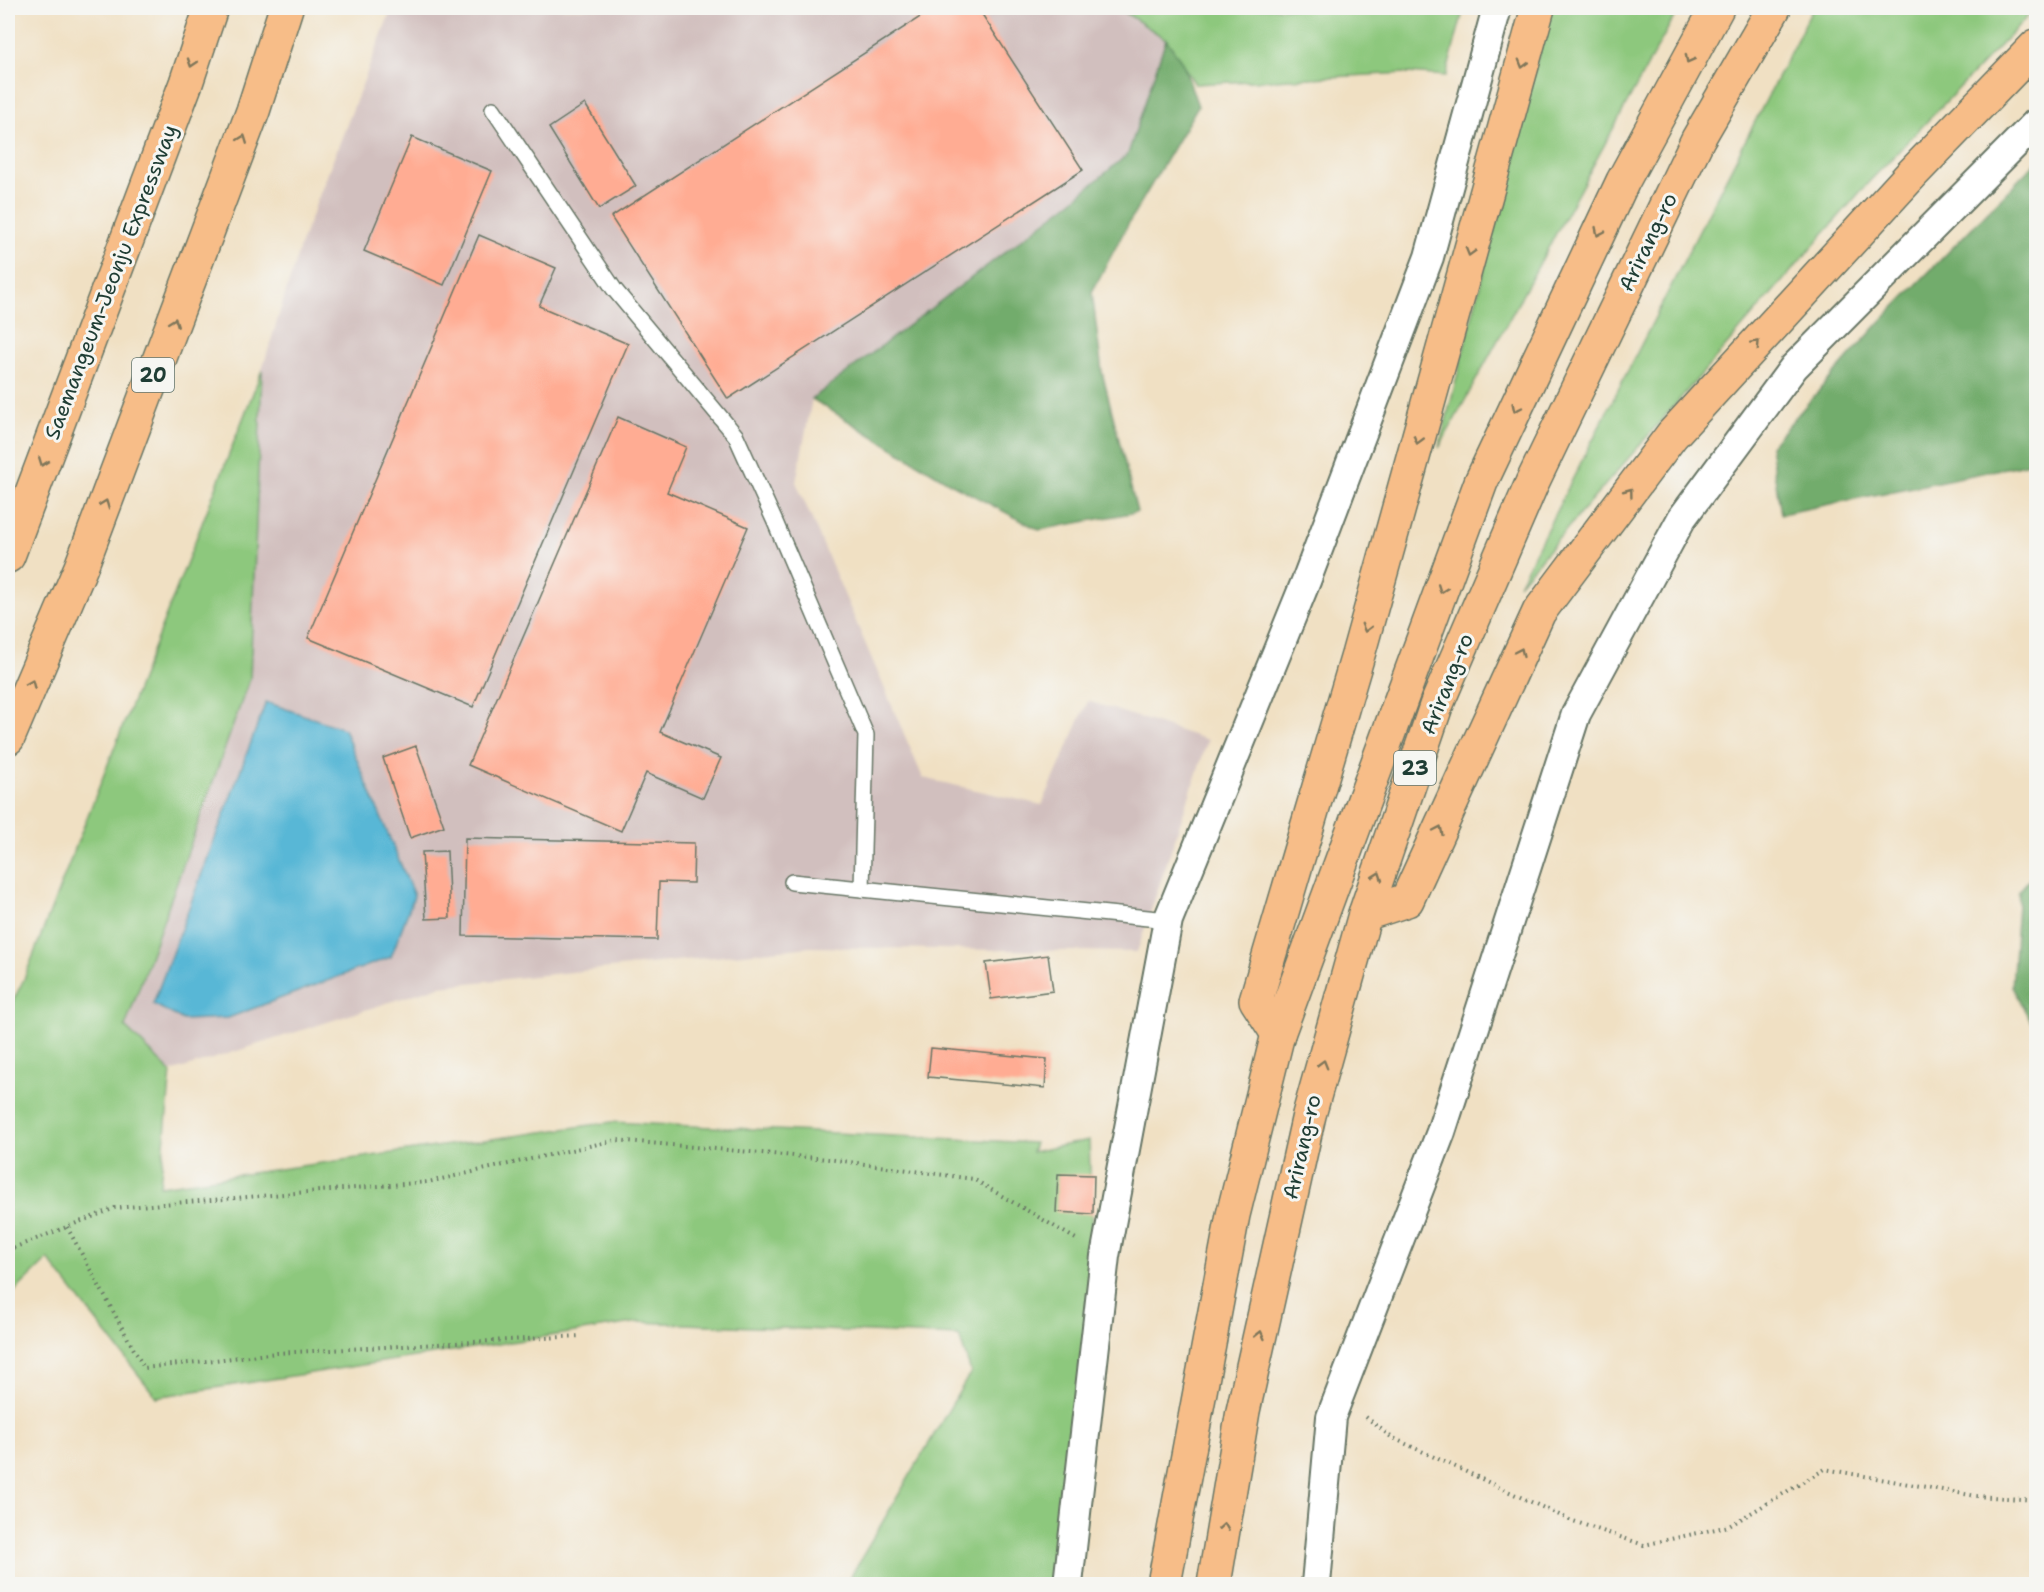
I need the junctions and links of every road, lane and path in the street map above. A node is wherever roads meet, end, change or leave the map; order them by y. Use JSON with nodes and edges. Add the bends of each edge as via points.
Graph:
{"nodes":[{"id":1,"x":211,"y":8,"type":"edge"},
{"id":2,"x":286,"y":8,"type":"edge"},
{"id":3,"x":1497,"y":8,"type":"edge"},
{"id":4,"x":1538,"y":8,"type":"edge"},
{"id":5,"x":1717,"y":8,"type":"edge"},
{"id":6,"x":1774,"y":8,"type":"edge"},
{"id":7,"x":2037,"y":46,"type":"edge"},
{"id":8,"x":493,"y":109,"type":"dead end"},
{"id":9,"x":2037,"y":123,"type":"edge"},
{"id":10,"x":8,"y":556,"type":"edge"},
{"id":11,"x":8,"y":738,"type":"edge"},
{"id":12,"x":792,"y":882,"type":"dead end"},
{"id":13,"x":862,"y":889,"type":"junction"},
{"id":14,"x":1365,"y":914,"type":"junction"},
{"id":15,"x":1168,"y":920,"type":"junction"},
{"id":16,"x":1278,"y":1034,"type":"junction"},
{"id":17,"x":67,"y":1227,"type":"junction"},
{"id":18,"x":8,"y":1250,"type":"edge"},
{"id":19,"x":1105,"y":1256,"type":"junction"},
{"id":20,"x":580,"y":1336,"type":"dead end"},
{"id":21,"x":1340,"y":1395,"type":"junction"},
{"id":22,"x":2037,"y":1500,"type":"edge"},
{"id":23,"x":1068,"y":1584,"type":"edge"},
{"id":24,"x":1164,"y":1584,"type":"edge"},
{"id":25,"x":1214,"y":1584,"type":"edge"},
{"id":26,"x":1316,"y":1584,"type":"edge"}],
"edges":[{"from":1,"to":10,"type":"highway","name":"Saemangeum-Jeonju Expressway","one_way":true},
{"from":11,"to":2,"type":"highway","number":"20","one_way":true,"via":[[81,567],[254,111]]},
{"from":3,"to":15,"type":"street","via":[[1429,257],[1306,581]]},
{"from":4,"to":16,"type":"highway","one_way":true,"via":[[1359,655],[1257,1000]]},
{"from":5,"to":16,"type":"highway","name":"Arirang-ro","number":"23","one_way":true,"via":[[1623,181],[1481,482]]},
{"from":14,"to":6,"type":"highway","name":"Arirang-ro","number":"23","one_way":true,"via":[[1436,706],[1532,483],[1698,139]]},
{"from":14,"to":7,"type":"highway","one_way":true,"via":[[1407,900],[1539,612],[1672,435],[1911,175]]},
{"from":8,"to":13,"type":"lane","via":[[615,289],[736,436],[866,735]]},
{"from":9,"to":21,"type":"street","via":[[1794,367],[1676,529],[1576,714],[1442,1132]]},
{"from":12,"to":13,"type":"lane"},
{"from":13,"to":15,"type":"lane"},
{"from":25,"to":14,"type":"highway","name":"Arirang-ro","number":"23","one_way":true,"via":[[1243,1411],[1306,1127]]},
{"from":15,"to":19,"type":"street"},
{"from":16,"to":24,"type":"highway","name":"Arirang-ro","number":"23","via":[[1233,1215]]},
{"from":17,"to":18,"type":"path"},
{"from":17,"to":19,"type":"path","via":[[115,1208],[428,1182],[616,1140],[828,1159],[973,1179]]},
{"from":17,"to":20,"type":"path","via":[[144,1368],[277,1353]]},
{"from":19,"to":23,"type":"street"},
{"from":21,"to":22,"type":"path","via":[[1391,1437],[1570,1520],[1644,1545],[1729,1526],[1825,1469],[1976,1496]]},
{"from":21,"to":26,"type":"street","via":[[1331,1417]]}]}
